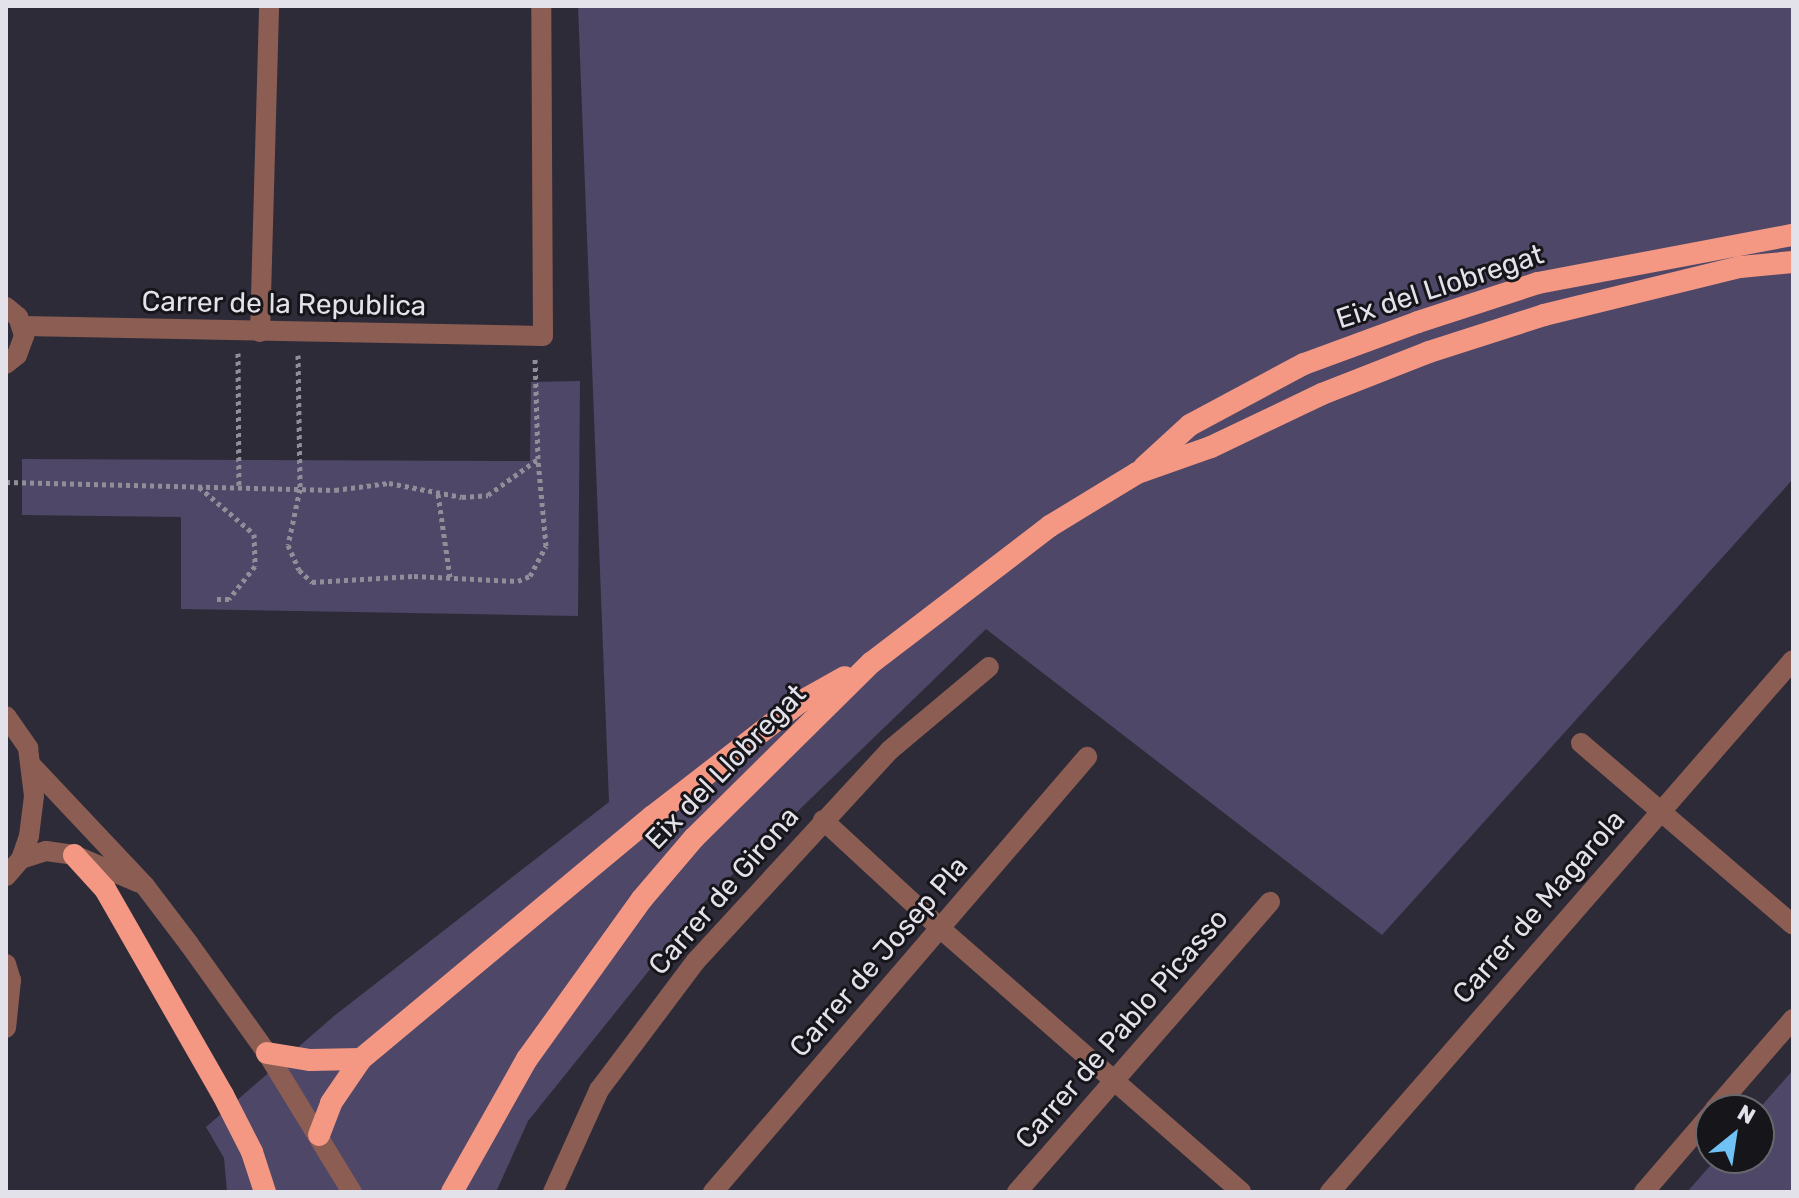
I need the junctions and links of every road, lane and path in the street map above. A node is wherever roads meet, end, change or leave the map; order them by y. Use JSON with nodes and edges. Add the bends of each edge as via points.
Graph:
{"nodes":[{"id":1,"x":269,"y":6,"type":"edge"},
{"id":2,"x":541,"y":6,"type":"edge"},
{"id":3,"x":1793,"y":235,"type":"edge"},
{"id":4,"x":1793,"y":262,"type":"edge"},
{"id":5,"x":6,"y":307,"type":"edge"},
{"id":6,"x":23,"y":326,"type":"junction"},
{"id":7,"x":238,"y":332,"type":"junction"},
{"id":8,"x":260,"y":332,"type":"junction"},
{"id":9,"x":297,"y":333,"type":"junction"},
{"id":10,"x":539,"y":336,"type":"junction"},
{"id":11,"x":6,"y":364,"type":"edge"},
{"id":12,"x":538,"y":459,"type":"junction"},
{"id":13,"x":1137,"y":473,"type":"junction"},
{"id":14,"x":6,"y":482,"type":"edge"},
{"id":15,"x":198,"y":487,"type":"junction"},
{"id":16,"x":239,"y":488,"type":"junction"},
{"id":17,"x":300,"y":489,"type":"junction"},
{"id":18,"x":438,"y":494,"type":"junction"},
{"id":19,"x":450,"y":577,"type":"junction"},
{"id":20,"x":216,"y":599,"type":"dead end"},
{"id":21,"x":1793,"y":660,"type":"edge"},
{"id":22,"x":871,"y":663,"type":"junction"},
{"id":23,"x":989,"y":667,"type":"dead end"},
{"id":24,"x":6,"y":716,"type":"edge"},
{"id":25,"x":1581,"y":743,"type":"dead end"},
{"id":26,"x":1087,"y":757,"type":"dead end"},
{"id":27,"x":32,"y":766,"type":"junction"},
{"id":28,"x":1661,"y":809,"type":"junction"},
{"id":29,"x":823,"y":820,"type":"junction"},
{"id":30,"x":74,"y":855,"type":"junction"},
{"id":31,"x":21,"y":859,"type":"junction"},
{"id":32,"x":6,"y":876,"type":"edge"},
{"id":33,"x":145,"y":886,"type":"junction"},
{"id":34,"x":1270,"y":902,"type":"dead end"},
{"id":35,"x":1793,"y":925,"type":"edge"},
{"id":36,"x":941,"y":929,"type":"junction"},
{"id":37,"x":6,"y":964,"type":"edge"},
{"id":38,"x":1793,"y":1019,"type":"edge"},
{"id":39,"x":6,"y":1028,"type":"edge"},
{"id":40,"x":267,"y":1053,"type":"junction"},
{"id":41,"x":361,"y":1059,"type":"junction"},
{"id":42,"x":1115,"y":1081,"type":"junction"},
{"id":43,"x":1728,"y":1094,"type":"edge"},
{"id":44,"x":1695,"y":1133,"type":"edge"},
{"id":45,"x":319,"y":1135,"type":"junction"},
{"id":46,"x":265,"y":1192,"type":"edge"},
{"id":47,"x":352,"y":1192,"type":"edge"},
{"id":48,"x":452,"y":1192,"type":"edge"},
{"id":49,"x":553,"y":1192,"type":"edge"},
{"id":50,"x":713,"y":1192,"type":"edge"},
{"id":51,"x":1017,"y":1192,"type":"edge"},
{"id":52,"x":1241,"y":1192,"type":"edge"},
{"id":53,"x":1330,"y":1192,"type":"edge"},
{"id":54,"x":1644,"y":1192,"type":"edge"}],
"edges":[{"from":1,"to":8,"type":"street"},
{"from":2,"to":10,"type":"street"},
{"from":3,"to":13,"type":"highway","name":"Eix del Llobregat","via":[[1538,283],[1418,322],[1304,364],[1190,425]]},
{"from":4,"to":13,"type":"highway","name":"Eix del Llobregat","via":[[1740,267],[1485,333],[1322,394],[1211,447]]},
{"from":5,"to":6,"type":"street"},
{"from":6,"to":7,"type":"street","name":"Carrer de la Republica"},
{"from":6,"to":11,"type":"street","via":[[22,346]]},
{"from":7,"to":8,"type":"street","name":"Carrer de la Republica"},
{"from":7,"to":16,"type":"path"},
{"from":8,"to":9,"type":"street","name":"Carrer de la Republica"},
{"from":9,"to":10,"type":"street","name":"Carrer de la Republica"},
{"from":9,"to":17,"type":"path"},
{"from":10,"to":12,"type":"path"},
{"from":12,"to":18,"type":"path","via":[[488,495]]},
{"from":12,"to":19,"type":"path","via":[[546,508],[546,546],[539,565],[518,581]]},
{"from":13,"to":22,"type":"highway","name":"Eix del Llobregat","via":[[1050,526]]},
{"from":14,"to":15,"type":"path"},
{"from":15,"to":16,"type":"path"},
{"from":15,"to":20,"type":"path","via":[[254,534],[255,566],[229,599]]},
{"from":16,"to":17,"type":"path"},
{"from":17,"to":18,"type":"path","via":[[389,483]]},
{"from":17,"to":19,"type":"path","via":[[288,545],[299,570],[312,582]]},
{"from":18,"to":19,"type":"path"},
{"from":21,"to":28,"type":"street","name":"Carrer de Magarola"},
{"from":22,"to":41,"type":"highway","via":[[800,702],[653,816]]},
{"from":22,"to":48,"type":"highway","name":"Eix del Llobregat","via":[[705,827],[642,899],[527,1059]]},
{"from":23,"to":29,"type":"street","name":"Carrer de Girona","via":[[890,750]]},
{"from":24,"to":27,"type":"street","via":[[19,730]]},
{"from":25,"to":28,"type":"street"},
{"from":26,"to":36,"type":"street","name":"Carrer de Josep Pla"},
{"from":27,"to":31,"type":"street","via":[[31,825]]},
{"from":27,"to":33,"type":"street"},
{"from":28,"to":35,"type":"street"},
{"from":28,"to":53,"type":"street","name":"Carrer de Magarola"},
{"from":29,"to":36,"type":"street"},
{"from":29,"to":49,"type":"street","name":"Carrer de Girona","via":[[695,962],[599,1090]]},
{"from":30,"to":31,"type":"street","via":[[46,851]]},
{"from":30,"to":33,"type":"street"},
{"from":30,"to":46,"type":"highway","via":[[105,889],[223,1095]]},
{"from":31,"to":32,"type":"street"},
{"from":33,"to":40,"type":"street"},
{"from":34,"to":42,"type":"street","name":"Carrer de Pablo Picasso"},
{"from":36,"to":42,"type":"street"},
{"from":36,"to":50,"type":"street","name":"Carrer de Josep Pla"},
{"from":37,"to":39,"type":"street","via":[[11,980]]},
{"from":38,"to":43,"type":"street"},
{"from":40,"to":41,"type":"highway"},
{"from":40,"to":45,"type":"street"},
{"from":41,"to":45,"type":"highway","via":[[331,1103]]},
{"from":42,"to":51,"type":"street","name":"Carrer de Pablo Picasso"},
{"from":42,"to":52,"type":"street"},
{"from":44,"to":54,"type":"street"},
{"from":45,"to":47,"type":"street"}]}
